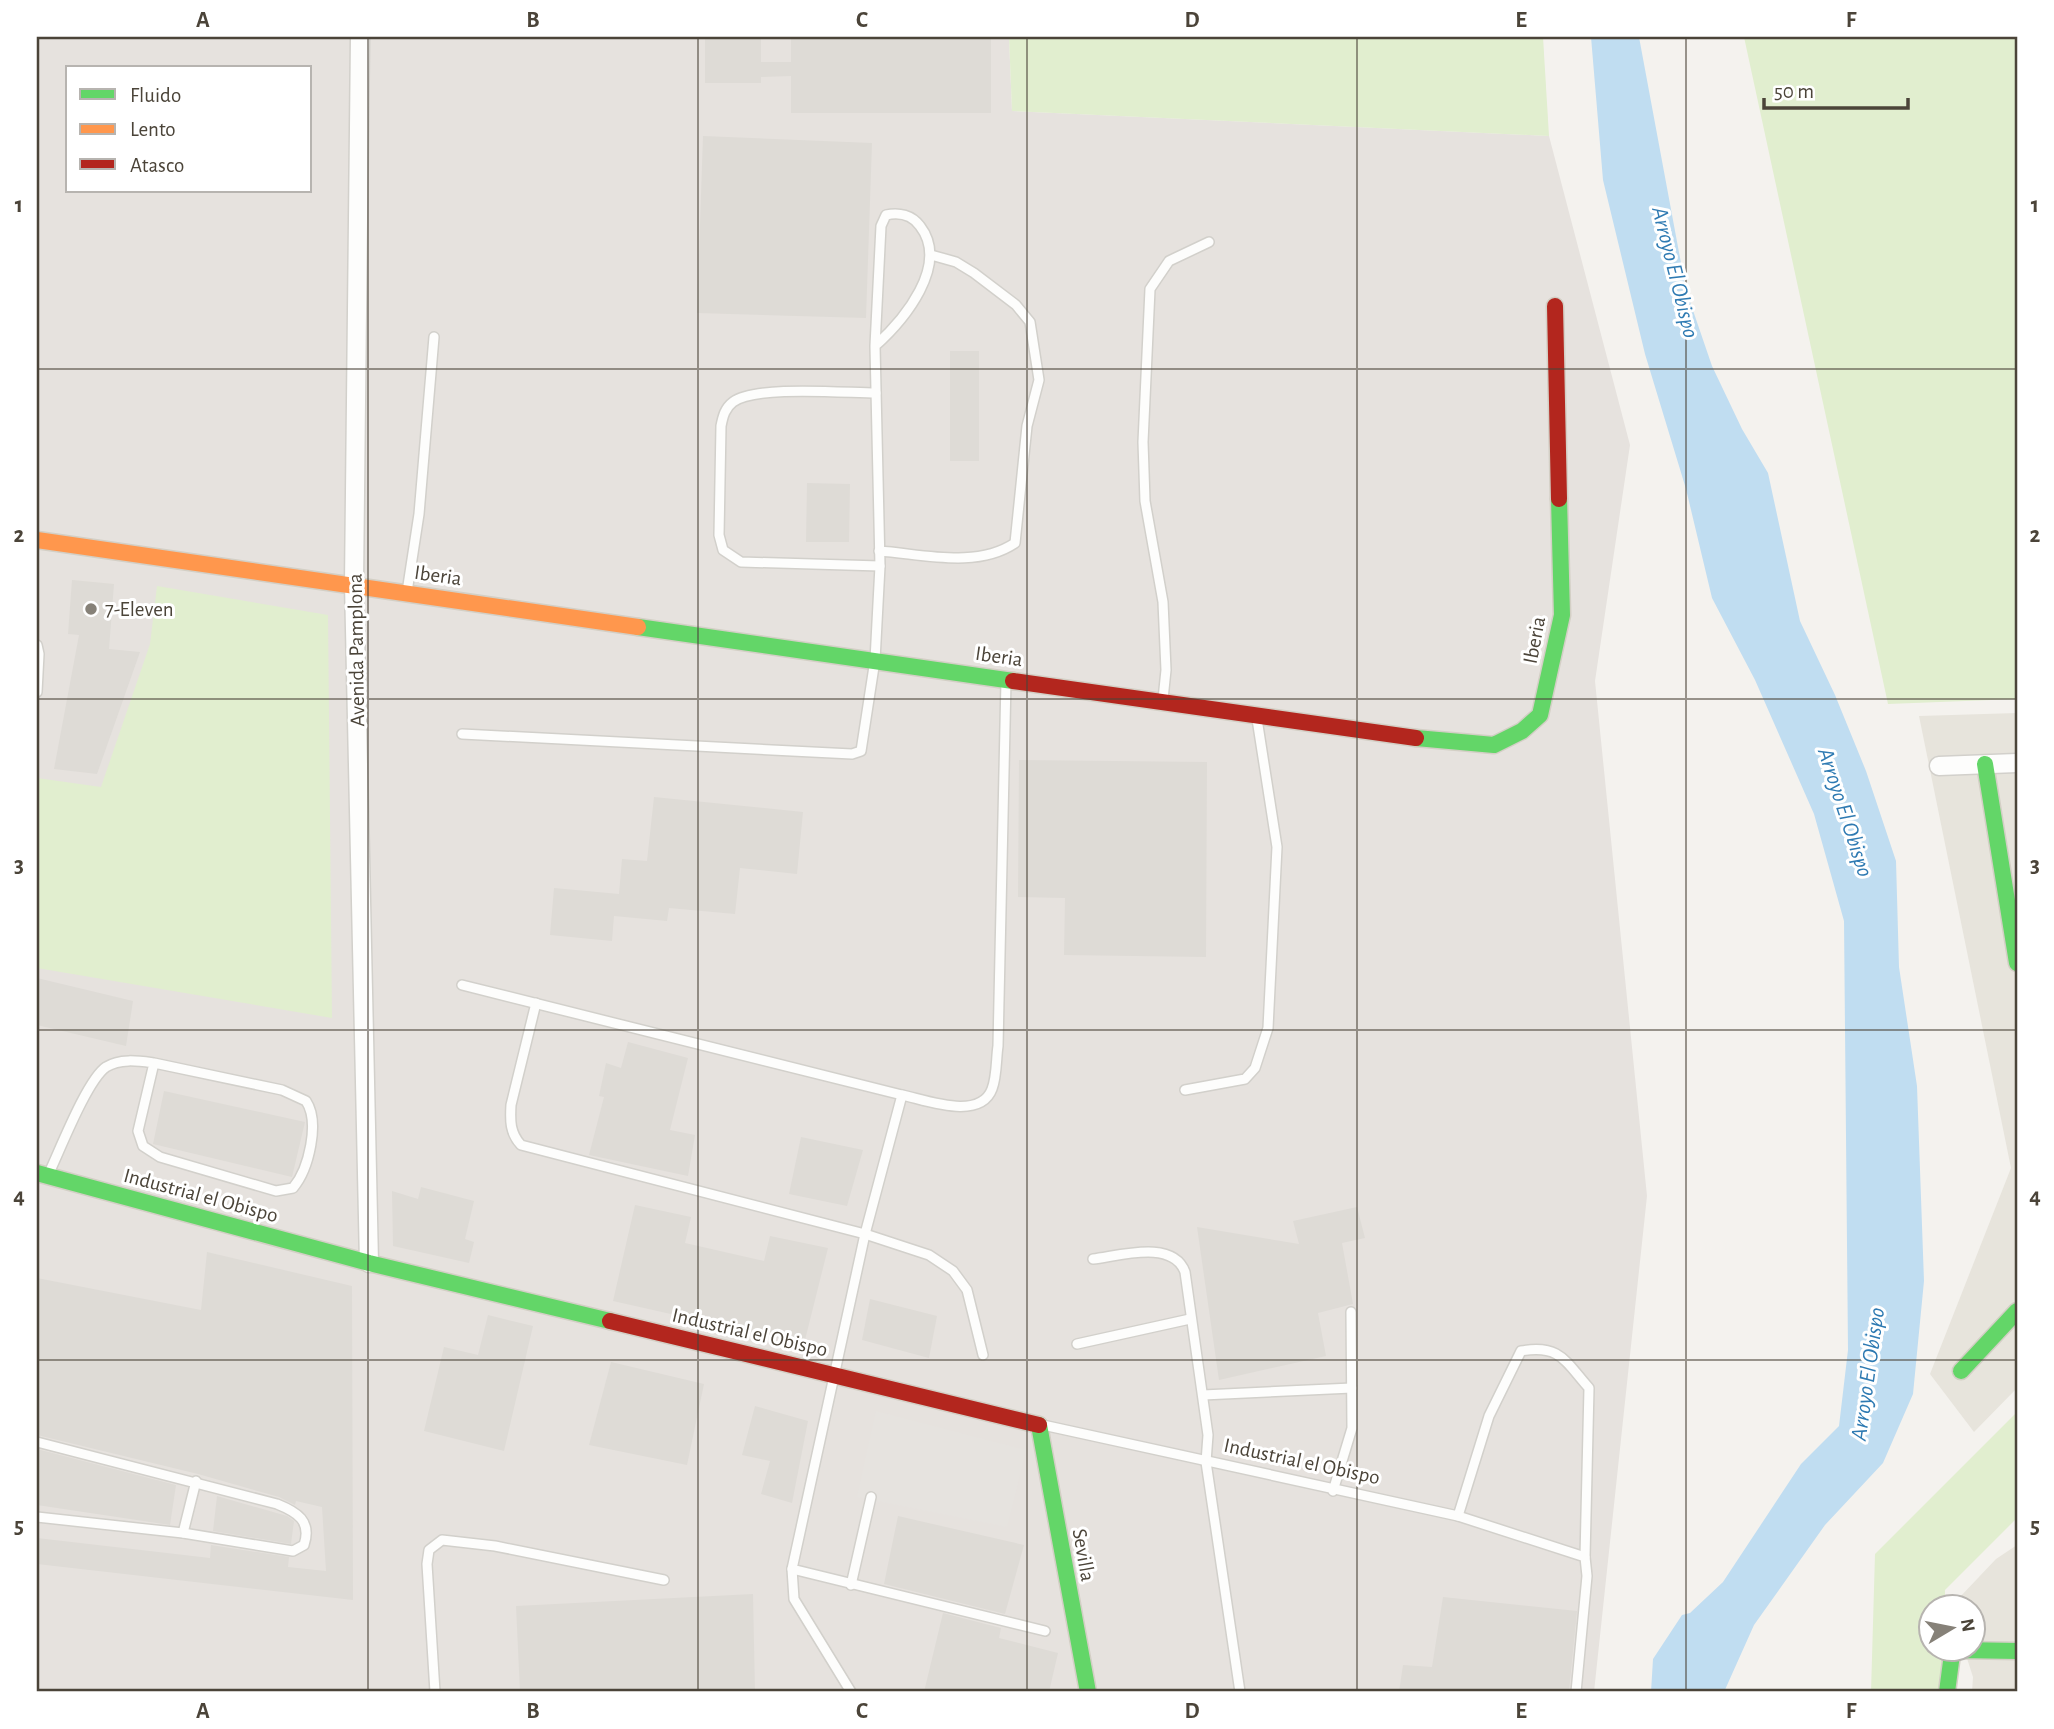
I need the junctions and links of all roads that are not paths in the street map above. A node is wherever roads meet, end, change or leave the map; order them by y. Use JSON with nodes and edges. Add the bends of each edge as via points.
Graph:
{"nodes":[{"id":1,"x":360,"y":37,"type":"edge"},
{"id":2,"x":1209,"y":242,"type":"dead end"},
{"id":3,"x":931,"y":255,"type":"junction"},
{"id":4,"x":1555,"y":306,"type":"dead end"},
{"id":5,"x":434,"y":337,"type":"dead end"},
{"id":6,"x":875,"y":346,"type":"junction"},
{"id":7,"x":876,"y":393,"type":"junction"},
{"id":8,"x":37,"y":540,"type":"edge"},
{"id":9,"x":879,"y":551,"type":"junction"},
{"id":10,"x":880,"y":566,"type":"junction"},
{"id":11,"x":354,"y":584,"type":"junction"},
{"id":12,"x":407,"y":592,"type":"junction"},
{"id":13,"x":37,"y":645,"type":"edge"},
{"id":14,"x":875,"y":660,"type":"junction"},
{"id":15,"x":1006,"y":679,"type":"junction"},
{"id":16,"x":37,"y":692,"type":"edge"},
{"id":17,"x":1162,"y":701,"type":"junction"},
{"id":18,"x":1256,"y":714,"type":"junction"},
{"id":19,"x":463,"y":734,"type":"dead end"},
{"id":20,"x":2017,"y":763,"type":"edge"},
{"id":21,"x":1984,"y":764,"type":"junction"},
{"id":22,"x":1939,"y":766,"type":"dead end"},
{"id":23,"x":2011,"y":887,"type":"edge"},
{"id":24,"x":2017,"y":963,"type":"edge"},
{"id":25,"x":462,"y":985,"type":"dead end"},
{"id":26,"x":536,"y":1003,"type":"junction"},
{"id":27,"x":154,"y":1063,"type":"junction"},
{"id":28,"x":1185,"y":1090,"type":"dead end"},
{"id":29,"x":902,"y":1095,"type":"junction"},
{"id":30,"x":43,"y":1175,"type":"edge"},
{"id":31,"x":865,"y":1234,"type":"junction"},
{"id":32,"x":1093,"y":1259,"type":"dead end"},
{"id":33,"x":369,"y":1262,"type":"junction"},
{"id":34,"x":2017,"y":1311,"type":"edge"},
{"id":35,"x":1351,"y":1312,"type":"dead end"},
{"id":36,"x":1190,"y":1319,"type":"junction"},
{"id":37,"x":1077,"y":1344,"type":"dead end"},
{"id":38,"x":983,"y":1355,"type":"dead end"},
{"id":39,"x":1961,"y":1371,"type":"dead end"},
{"id":40,"x":834,"y":1374,"type":"junction"},
{"id":41,"x":1352,"y":1388,"type":"junction"},
{"id":42,"x":1203,"y":1395,"type":"junction"},
{"id":43,"x":1039,"y":1424,"type":"junction"},
{"id":44,"x":37,"y":1442,"type":"edge"},
{"id":45,"x":1206,"y":1462,"type":"junction"},
{"id":46,"x":196,"y":1482,"type":"junction"},
{"id":47,"x":1333,"y":1491,"type":"junction"},
{"id":48,"x":871,"y":1497,"type":"dead end"},
{"id":49,"x":1458,"y":1516,"type":"junction"},
{"id":50,"x":37,"y":1517,"type":"edge"},
{"id":51,"x":183,"y":1533,"type":"junction"},
{"id":52,"x":1585,"y":1557,"type":"junction"},
{"id":53,"x":792,"y":1569,"type":"junction"},
{"id":54,"x":664,"y":1580,"type":"dead end"},
{"id":55,"x":851,"y":1585,"type":"junction"},
{"id":56,"x":1045,"y":1631,"type":"dead end"},
{"id":57,"x":2017,"y":1651,"type":"edge"},
{"id":58,"x":435,"y":1692,"type":"edge"},
{"id":59,"x":851,"y":1692,"type":"edge"},
{"id":60,"x":1088,"y":1692,"type":"edge"},
{"id":61,"x":1240,"y":1692,"type":"edge"},
{"id":62,"x":1576,"y":1692,"type":"edge"},
{"id":63,"x":1947,"y":1692,"type":"edge"}],
"edges":[{"from":1,"to":11,"type":"street","name":"Avenida Pamplona"},
{"from":2,"to":17,"type":"lane","via":[[1169,261],[1150,289],[1143,442],[1145,501],[1163,603],[1166,670]]},
{"from":3,"to":6,"type":"lane","via":[[921,286]]},
{"from":3,"to":6,"type":"lane","via":[[919,224],[906,215],[886,215],[881,226]]},
{"from":3,"to":9,"type":"lane","via":[[974,273],[1016,305],[1030,322],[1039,380],[1027,426],[1015,543],[982,559]]},
{"from":4,"to":18,"type":"street","name":"Iberia","via":[[1562,615],[1540,715],[1522,731],[1494,745],[1410,738]]},
{"from":5,"to":12,"type":"lane","via":[[419,514]]},
{"from":6,"to":7,"type":"lane"},
{"from":7,"to":9,"type":"lane"},
{"from":7,"to":10,"type":"lane","via":[[769,392],[734,401],[721,426],[719,534],[723,550],[741,562]]},
{"from":8,"to":11,"type":"street","name":"Iberia"},
{"from":9,"to":10,"type":"lane"},
{"from":10,"to":14,"type":"lane"},
{"from":11,"to":12,"type":"street","name":"Iberia"},
{"from":11,"to":33,"type":"street","name":"Avenida Pamplona"},
{"from":12,"to":14,"type":"street","name":"Iberia"},
{"from":13,"to":16,"type":"lane"},
{"from":14,"to":15,"type":"street","name":"Iberia"},
{"from":14,"to":19,"type":"lane","via":[[861,751],[852,754]]},
{"from":15,"to":17,"type":"street","name":"Iberia"},
{"from":15,"to":29,"type":"lane","via":[[994,1085],[983,1101],[970,1106]]},
{"from":17,"to":18,"type":"street","name":"Iberia"},
{"from":18,"to":28,"type":"lane","via":[[1277,847],[1268,1028],[1255,1068],[1244,1079]]},
{"from":20,"to":21,"type":"street"},
{"from":21,"to":22,"type":"street"},
{"from":21,"to":23,"type":"street"},
{"from":23,"to":24,"type":"street"},
{"from":25,"to":26,"type":"lane"},
{"from":26,"to":29,"type":"lane"},
{"from":26,"to":31,"type":"lane","via":[[511,1105],[513,1137],[521,1145]]},
{"from":27,"to":27,"type":"lane","via":[[138,1130],[143,1146],[160,1157],[276,1191],[293,1188],[304,1171],[313,1119],[306,1101],[282,1090]]},
{"from":27,"to":30,"type":"lane","via":[[123,1061],[102,1071]]},
{"from":29,"to":31,"type":"lane"},
{"from":30,"to":33,"type":"street","name":"Industrial el Obispo"},
{"from":31,"to":38,"type":"lane","via":[[929,1255],[953,1271],[972,1302]]},
{"from":31,"to":40,"type":"lane"},
{"from":32,"to":36,"type":"lane","via":[[1162,1253],[1178,1260],[1185,1272]]},
{"from":33,"to":40,"type":"street","name":"Industrial el Obispo"},
{"from":34,"to":39,"type":"street"},
{"from":35,"to":41,"type":"lane"},
{"from":36,"to":37,"type":"lane"},
{"from":36,"to":42,"type":"lane"},
{"from":40,"to":43,"type":"street","name":"Industrial el Obispo"},
{"from":40,"to":53,"type":"lane"},
{"from":41,"to":42,"type":"lane"},
{"from":41,"to":47,"type":"lane","via":[[1352,1428]]},
{"from":42,"to":45,"type":"lane"},
{"from":43,"to":45,"type":"lane","name":"Industrial el Obispo"},
{"from":43,"to":60,"type":"street","name":"Sevilla"},
{"from":44,"to":46,"type":"lane"},
{"from":45,"to":47,"type":"lane","name":"Industrial el Obispo"},
{"from":45,"to":61,"type":"lane"},
{"from":46,"to":51,"type":"lane"},
{"from":46,"to":51,"type":"lane","via":[[292,1510],[305,1522],[306,1538],[304,1545],[293,1551]]},
{"from":47,"to":49,"type":"lane","name":"Industrial el Obispo"},
{"from":48,"to":55,"type":"lane"},
{"from":49,"to":52,"type":"lane","name":"Industrial el Obispo"},
{"from":49,"to":52,"type":"lane","via":[[1489,1416],[1521,1351],[1541,1348],[1557,1352],[1589,1388]]},
{"from":50,"to":51,"type":"lane"},
{"from":52,"to":62,"type":"lane"},
{"from":53,"to":55,"type":"lane"},
{"from":53,"to":59,"type":"lane","via":[[794,1599]]},
{"from":54,"to":58,"type":"lane","via":[[442,1540],[429,1550],[427,1563]]},
{"from":55,"to":56,"type":"lane"},
{"from":57,"to":63,"type":"street","via":[[1961,1650],[1950,1657]]}]}
